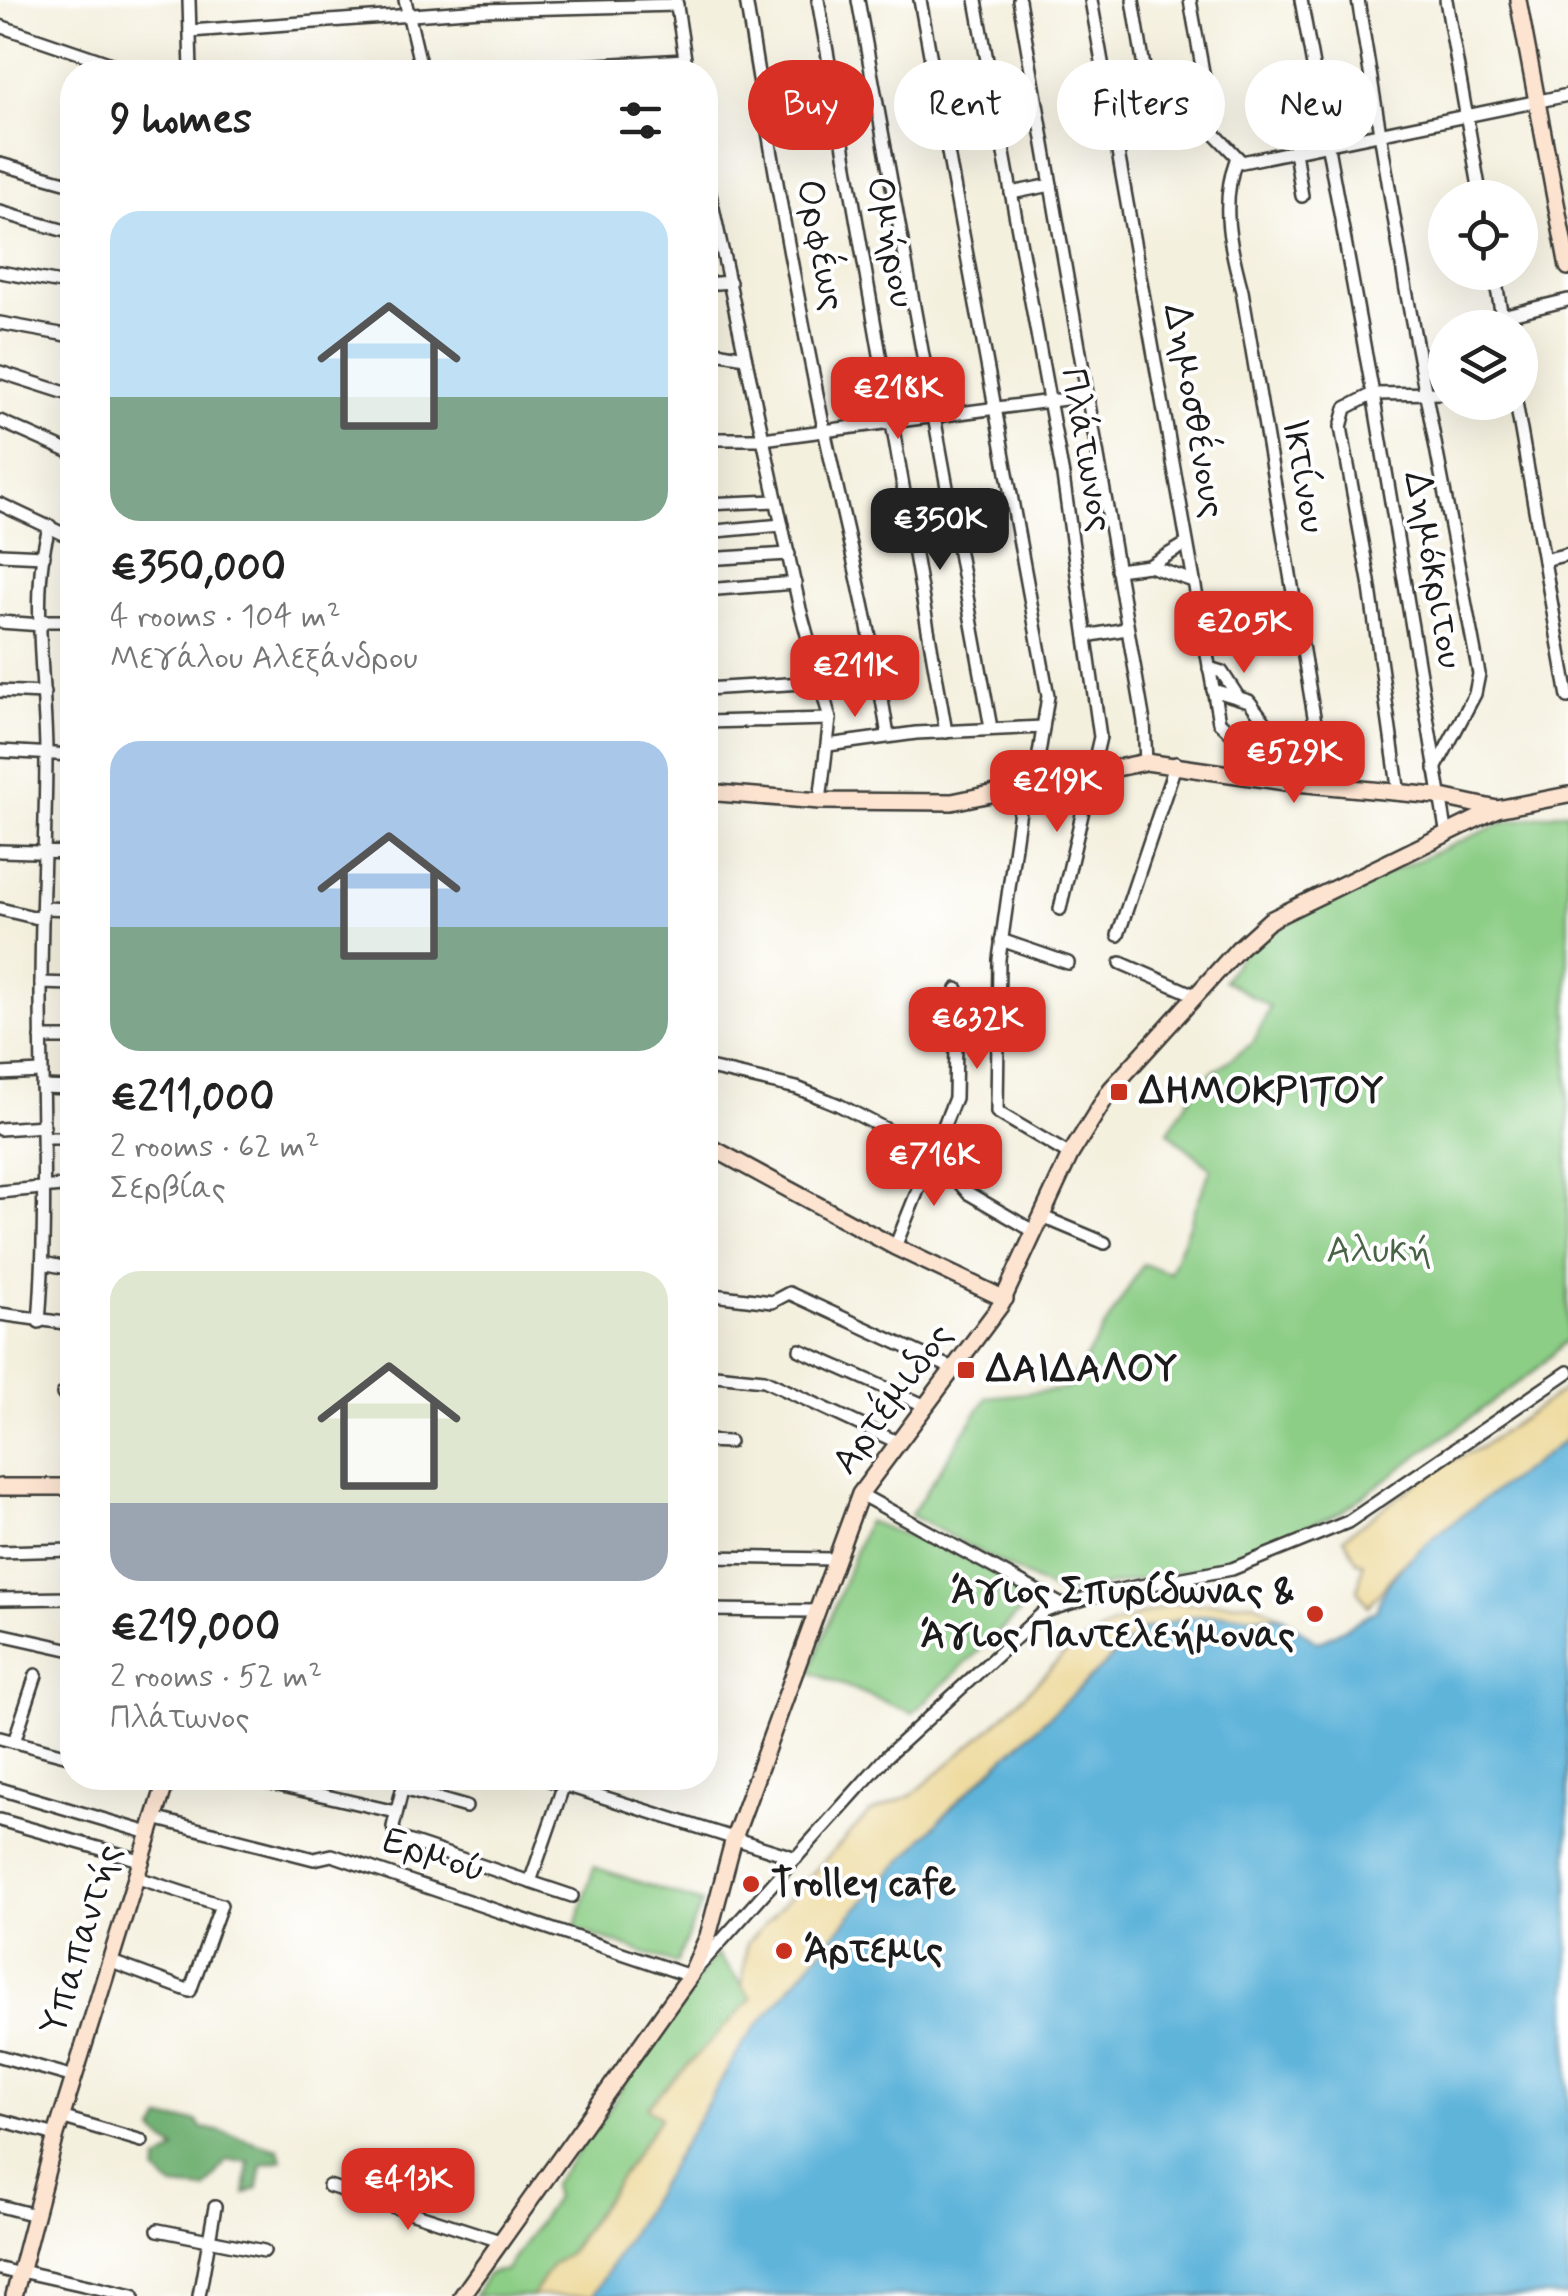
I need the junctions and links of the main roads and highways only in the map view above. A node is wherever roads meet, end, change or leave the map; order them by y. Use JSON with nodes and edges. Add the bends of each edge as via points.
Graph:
{"nodes":[{"id":1,"x":1518,"y":0,"type":"edge"},
{"id":2,"x":1568,"y":267,"type":"edge"},
{"id":3,"x":718,"y":793,"type":"edge"},
{"id":4,"x":1568,"y":795,"type":"edge"},
{"id":5,"x":1497,"y":809,"type":"junction"},
{"id":6,"x":718,"y":1151,"type":"edge"},
{"id":7,"x":1005,"y":1299,"type":"junction"},
{"id":8,"x":0,"y":1487,"type":"edge"},
{"id":9,"x":60,"y":1487,"type":"edge"},
{"id":10,"x":159,"y":1790,"type":"edge"},
{"id":11,"x":14,"y":2296,"type":"edge"},
{"id":12,"x":462,"y":2296,"type":"edge"}],
"edges":[{"from":1,"to":2,"type":"main road"},
{"from":3,"to":5,"type":"main road","via":[[952,802],[1146,762]]},
{"from":4,"to":5,"type":"main road","name":"Αρτέμιδος"},
{"from":5,"to":7,"type":"main road","name":"Αρτέμιδος","via":[[1270,920],[1238,949],[1122,1076],[1070,1155]]},
{"from":6,"to":7,"type":"main road","via":[[895,1248]]},
{"from":7,"to":12,"type":"main road","name":"Αρτέμιδος","via":[[860,1494],[690,1976]]},
{"from":8,"to":9,"type":"main road"},
{"from":10,"to":11,"type":"main road","name":"Υπαπαντής"}]}
